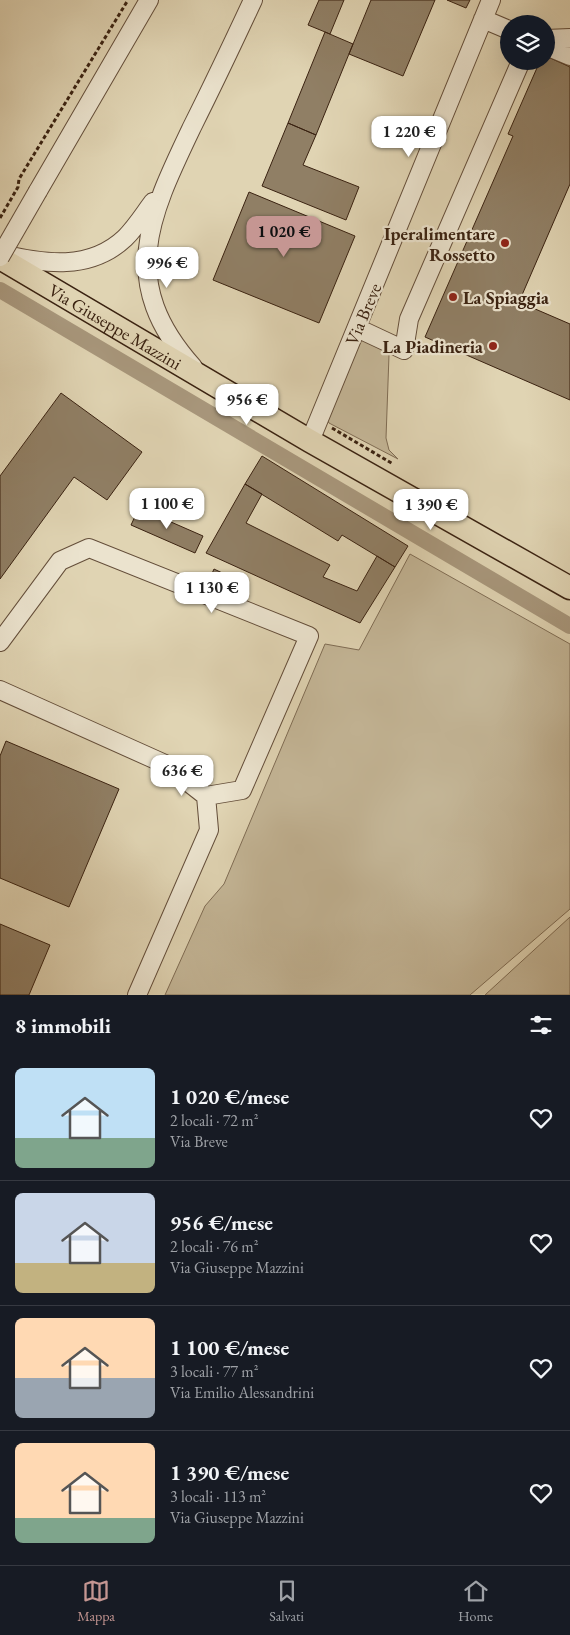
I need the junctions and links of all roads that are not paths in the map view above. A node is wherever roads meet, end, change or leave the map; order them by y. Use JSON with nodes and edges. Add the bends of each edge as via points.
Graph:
{"nodes":[{"id":1,"x":149,"y":0,"type":"edge"},
{"id":2,"x":253,"y":0,"type":"edge"},
{"id":3,"x":491,"y":0,"type":"edge"},
{"id":4,"x":483,"y":19,"type":"junction"},
{"id":5,"x":500,"y":26,"type":"edge"},
{"id":6,"x":570,"y":38,"type":"edge"},
{"id":7,"x":555,"y":39,"type":"edge"},
{"id":8,"x":555,"y":50,"type":"edge"},
{"id":9,"x":570,"y":56,"type":"edge"},
{"id":10,"x":517,"y":70,"type":"edge"},
{"id":11,"x":161,"y":191,"type":"junction"},
{"id":12,"x":0,"y":256,"type":"edge"},
{"id":13,"x":357,"y":328,"type":"junction"},
{"id":14,"x":203,"y":379,"type":"junction"},
{"id":15,"x":310,"y":442,"type":"junction"},
{"id":16,"x":570,"y":588,"type":"edge"},
{"id":17,"x":0,"y":642,"type":"edge"},
{"id":18,"x":0,"y":690,"type":"edge"},
{"id":19,"x":206,"y":796,"type":"junction"},
{"id":20,"x":137,"y":995,"type":"edge"}],
"edges":[{"from":1,"to":12,"type":"street","bridge":true},
{"from":2,"to":11,"type":"street"},
{"from":3,"to":4,"type":"street","name":"Via Breve"},
{"from":4,"to":5,"type":"street"},
{"from":4,"to":13,"type":"street","name":"Via Breve"},
{"from":6,"to":7,"type":"street"},
{"from":8,"to":9,"type":"street"},
{"from":10,"to":13,"type":"street","via":[[409,319],[404,350]]},
{"from":11,"to":12,"type":"street","via":[[124,239],[95,257],[65,263]]},
{"from":11,"to":14,"type":"street","via":[[148,240],[149,285],[170,340]]},
{"from":12,"to":14,"type":"main road","name":"Via Giuseppe Mazzini"},
{"from":13,"to":15,"type":"street","name":"Via Breve"},
{"from":14,"to":15,"type":"main road","name":"Via Giuseppe Mazzini"},
{"from":15,"to":16,"type":"main road","name":"Via Giuseppe Mazzini"},
{"from":17,"to":19,"type":"street","via":[[60,561],[89,548],[309,636],[242,790]]},
{"from":18,"to":19,"type":"street","via":[[165,764]]},
{"from":19,"to":20,"type":"street","via":[[209,830]]}]}
